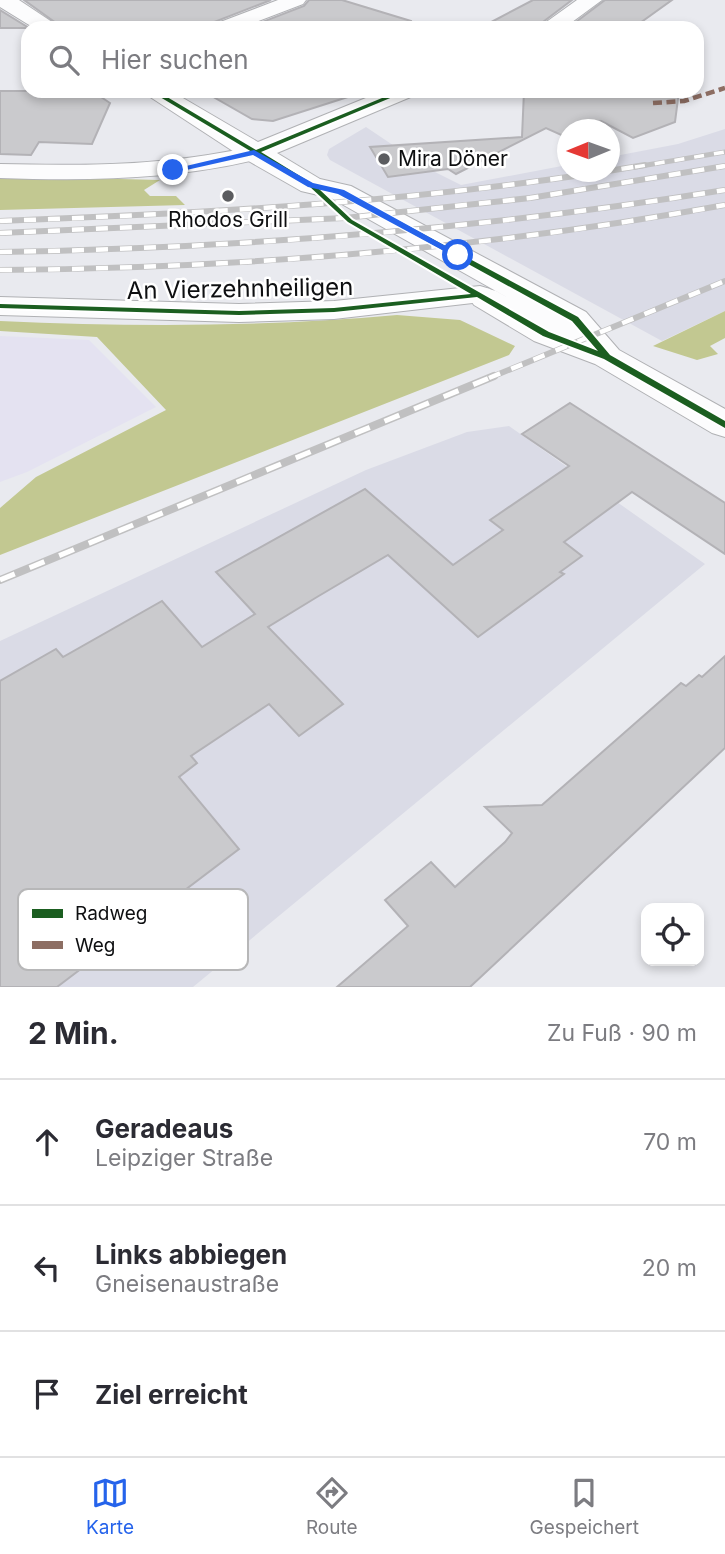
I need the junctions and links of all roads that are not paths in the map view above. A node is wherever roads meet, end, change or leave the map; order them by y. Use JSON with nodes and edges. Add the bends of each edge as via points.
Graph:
{"nodes":[{"id":1,"x":4,"y":0,"type":"edge"},
{"id":2,"x":296,"y":0,"type":"edge"},
{"id":3,"x":591,"y":0,"type":"edge"},
{"id":4,"x":38,"y":21,"type":"edge"},
{"id":5,"x":240,"y":21,"type":"edge"},
{"id":6,"x":560,"y":21,"type":"edge"},
{"id":7,"x":164,"y":98,"type":"edge"},
{"id":8,"x":387,"y":98,"type":"edge"},
{"id":9,"x":254,"y":153,"type":"junction"},
{"id":10,"x":0,"y":171,"type":"edge"},
{"id":11,"x":311,"y":185,"type":"junction"},
{"id":12,"x":480,"y":295,"type":"junction"},
{"id":13,"x":0,"y":306,"type":"edge"},
{"id":14,"x":607,"y":357,"type":"junction"},
{"id":15,"x":725,"y":425,"type":"edge"}],
"edges":[{"from":1,"to":4,"type":"main road"},
{"from":2,"to":5,"type":"street"},
{"from":3,"to":6,"type":"main road"},
{"from":7,"to":9,"type":"main road"},
{"from":8,"to":9,"type":"main road"},
{"from":9,"to":10,"type":"street","via":[[202,166],[133,174]]},
{"from":9,"to":11,"type":"main road"},
{"from":11,"to":12,"type":"main road","via":[[350,221]]},
{"from":11,"to":14,"type":"main road","via":[[341,192],[575,319]]},
{"from":12,"to":13,"type":"street","name":"An Vierzehnheiligen","via":[[334,310],[239,313]]},
{"from":12,"to":14,"type":"main road","via":[[546,334]]},
{"from":14,"to":15,"type":"main road"}]}
